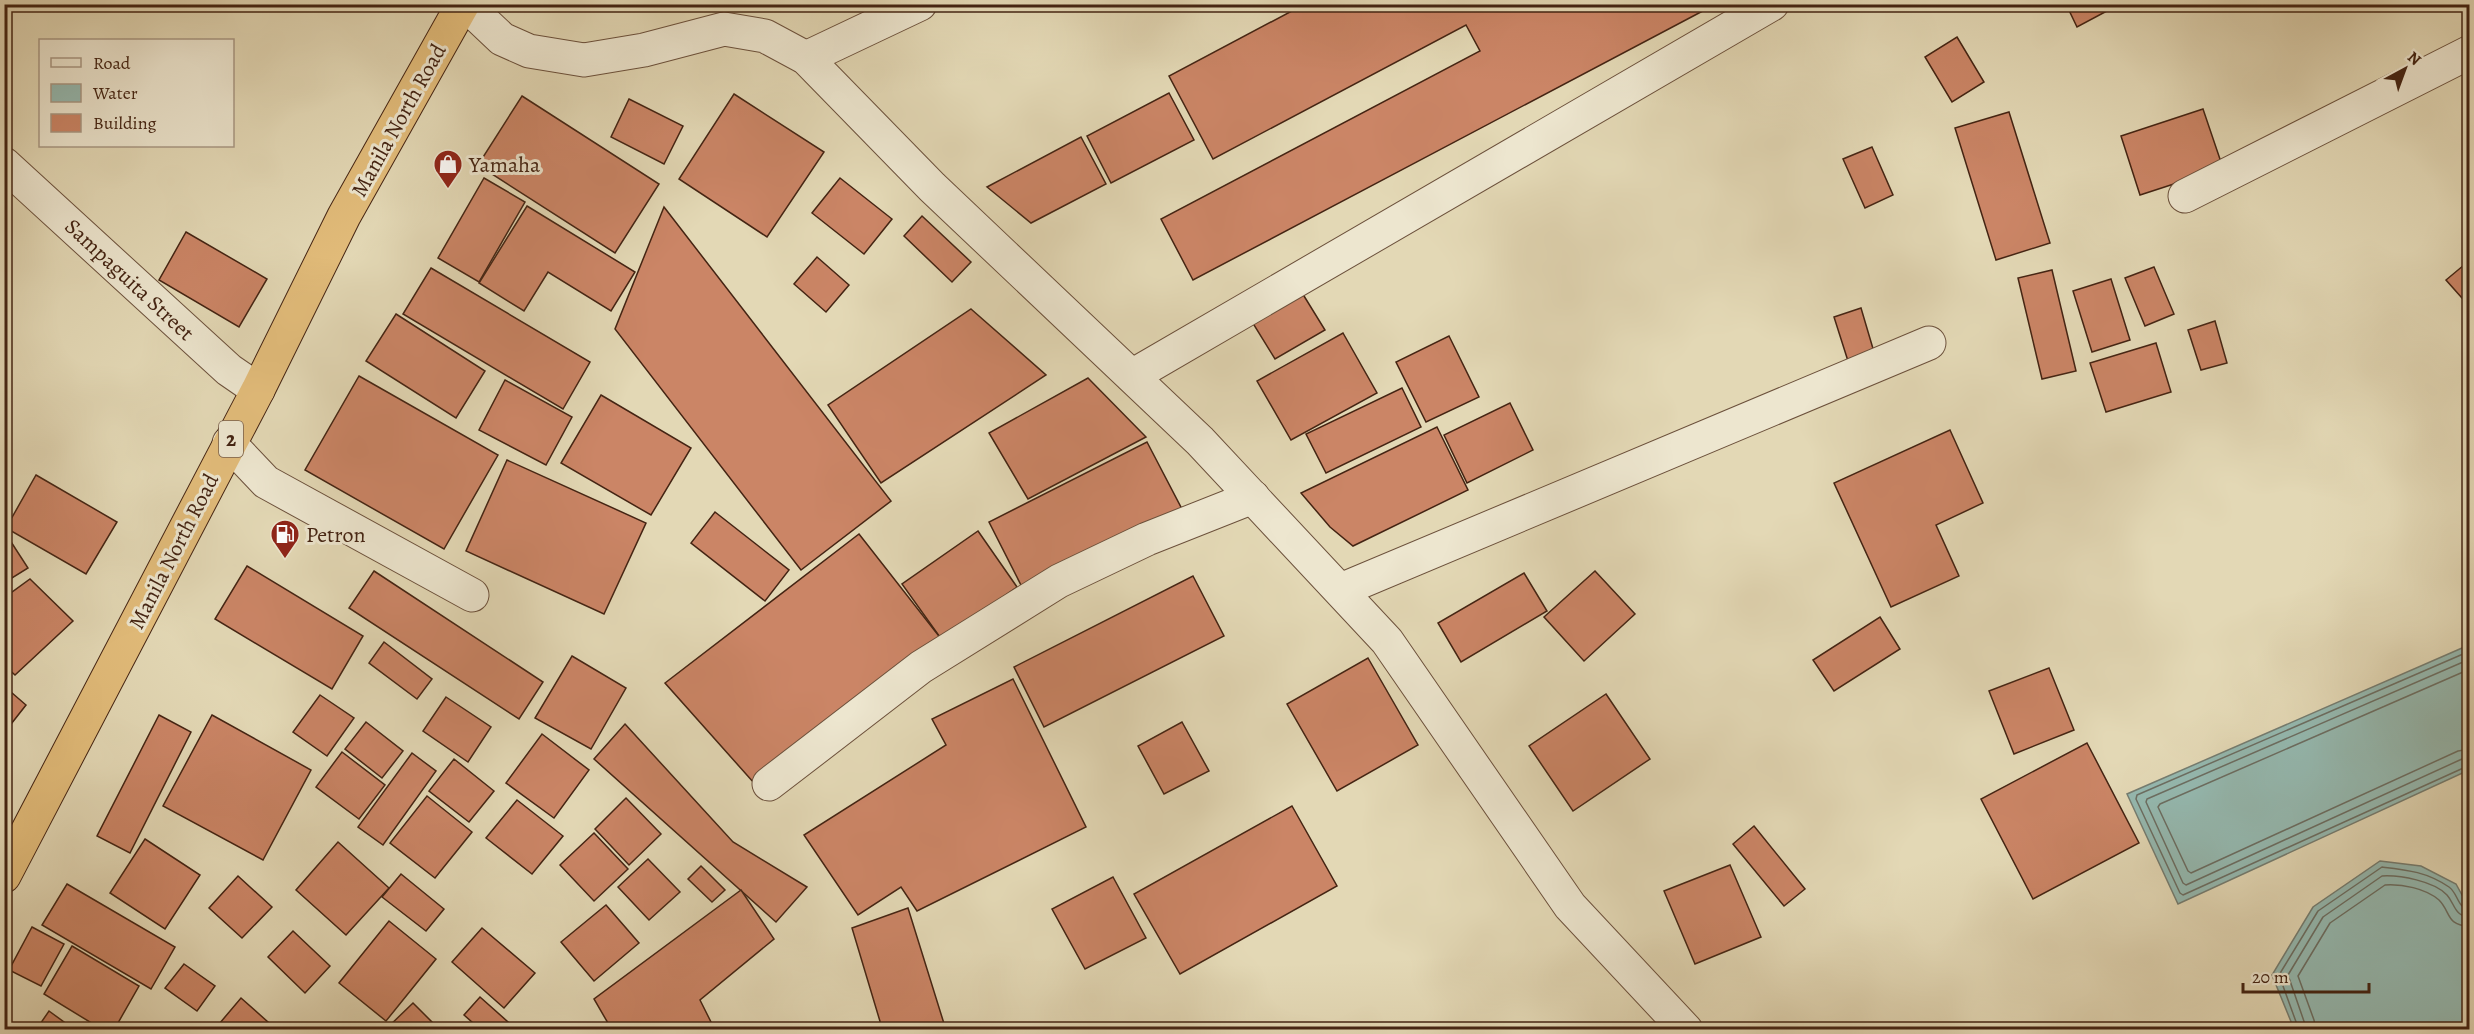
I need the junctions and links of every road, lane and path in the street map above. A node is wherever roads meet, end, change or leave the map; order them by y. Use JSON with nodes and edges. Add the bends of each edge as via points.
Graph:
{"nodes":[{"id":1,"x":464,"y":4,"type":"edge"},
{"id":2,"x":920,"y":4,"type":"edge"},
{"id":3,"x":1772,"y":4,"type":"edge"},
{"id":4,"x":2469,"y":52,"type":"edge"},
{"id":5,"x":806,"y":58,"type":"junction"},
{"id":6,"x":4,"y":164,"type":"edge"},
{"id":7,"x":2185,"y":196,"type":"dead end"},
{"id":8,"x":1929,"y":343,"type":"dead end"},
{"id":9,"x":1132,"y":376,"type":"junction"},
{"id":10,"x":258,"y":390,"type":"junction"},
{"id":11,"x":229,"y":443,"type":"junction"},
{"id":12,"x":1253,"y":497,"type":"junction"},
{"id":13,"x":1341,"y":591,"type":"junction"},
{"id":14,"x":472,"y":595,"type":"dead end"},
{"id":15,"x":770,"y":784,"type":"dead end"},
{"id":16,"x":4,"y":876,"type":"edge"},
{"id":17,"x":1686,"y":1029,"type":"edge"}],
"edges":[{"from":1,"to":5,"type":"street","via":[[502,39],[529,51],[584,60],[644,50],[724,29],[765,36]]},
{"from":1,"to":10,"type":"highway","name":"Manila North Road","number":"2","via":[[344,216]]},
{"from":2,"to":5,"type":"street"},
{"from":3,"to":9,"type":"street"},
{"from":4,"to":7,"type":"street"},
{"from":5,"to":9,"type":"street","via":[[932,187]]},
{"from":6,"to":10,"type":"street","name":"Sampaguita Street","via":[[229,370]]},
{"from":8,"to":13,"type":"street"},
{"from":9,"to":12,"type":"street"},
{"from":10,"to":11,"type":"highway","name":"Manila North Road","number":"2"},
{"from":11,"to":14,"type":"street","via":[[266,482]]},
{"from":11,"to":16,"type":"highway","name":"Manila North Road","number":"2"},
{"from":12,"to":13,"type":"street"},
{"from":12,"to":15,"type":"street","via":[[1147,539],[1059,581],[921,667]]},
{"from":13,"to":17,"type":"street","via":[[1387,641],[1570,906]]}]}
